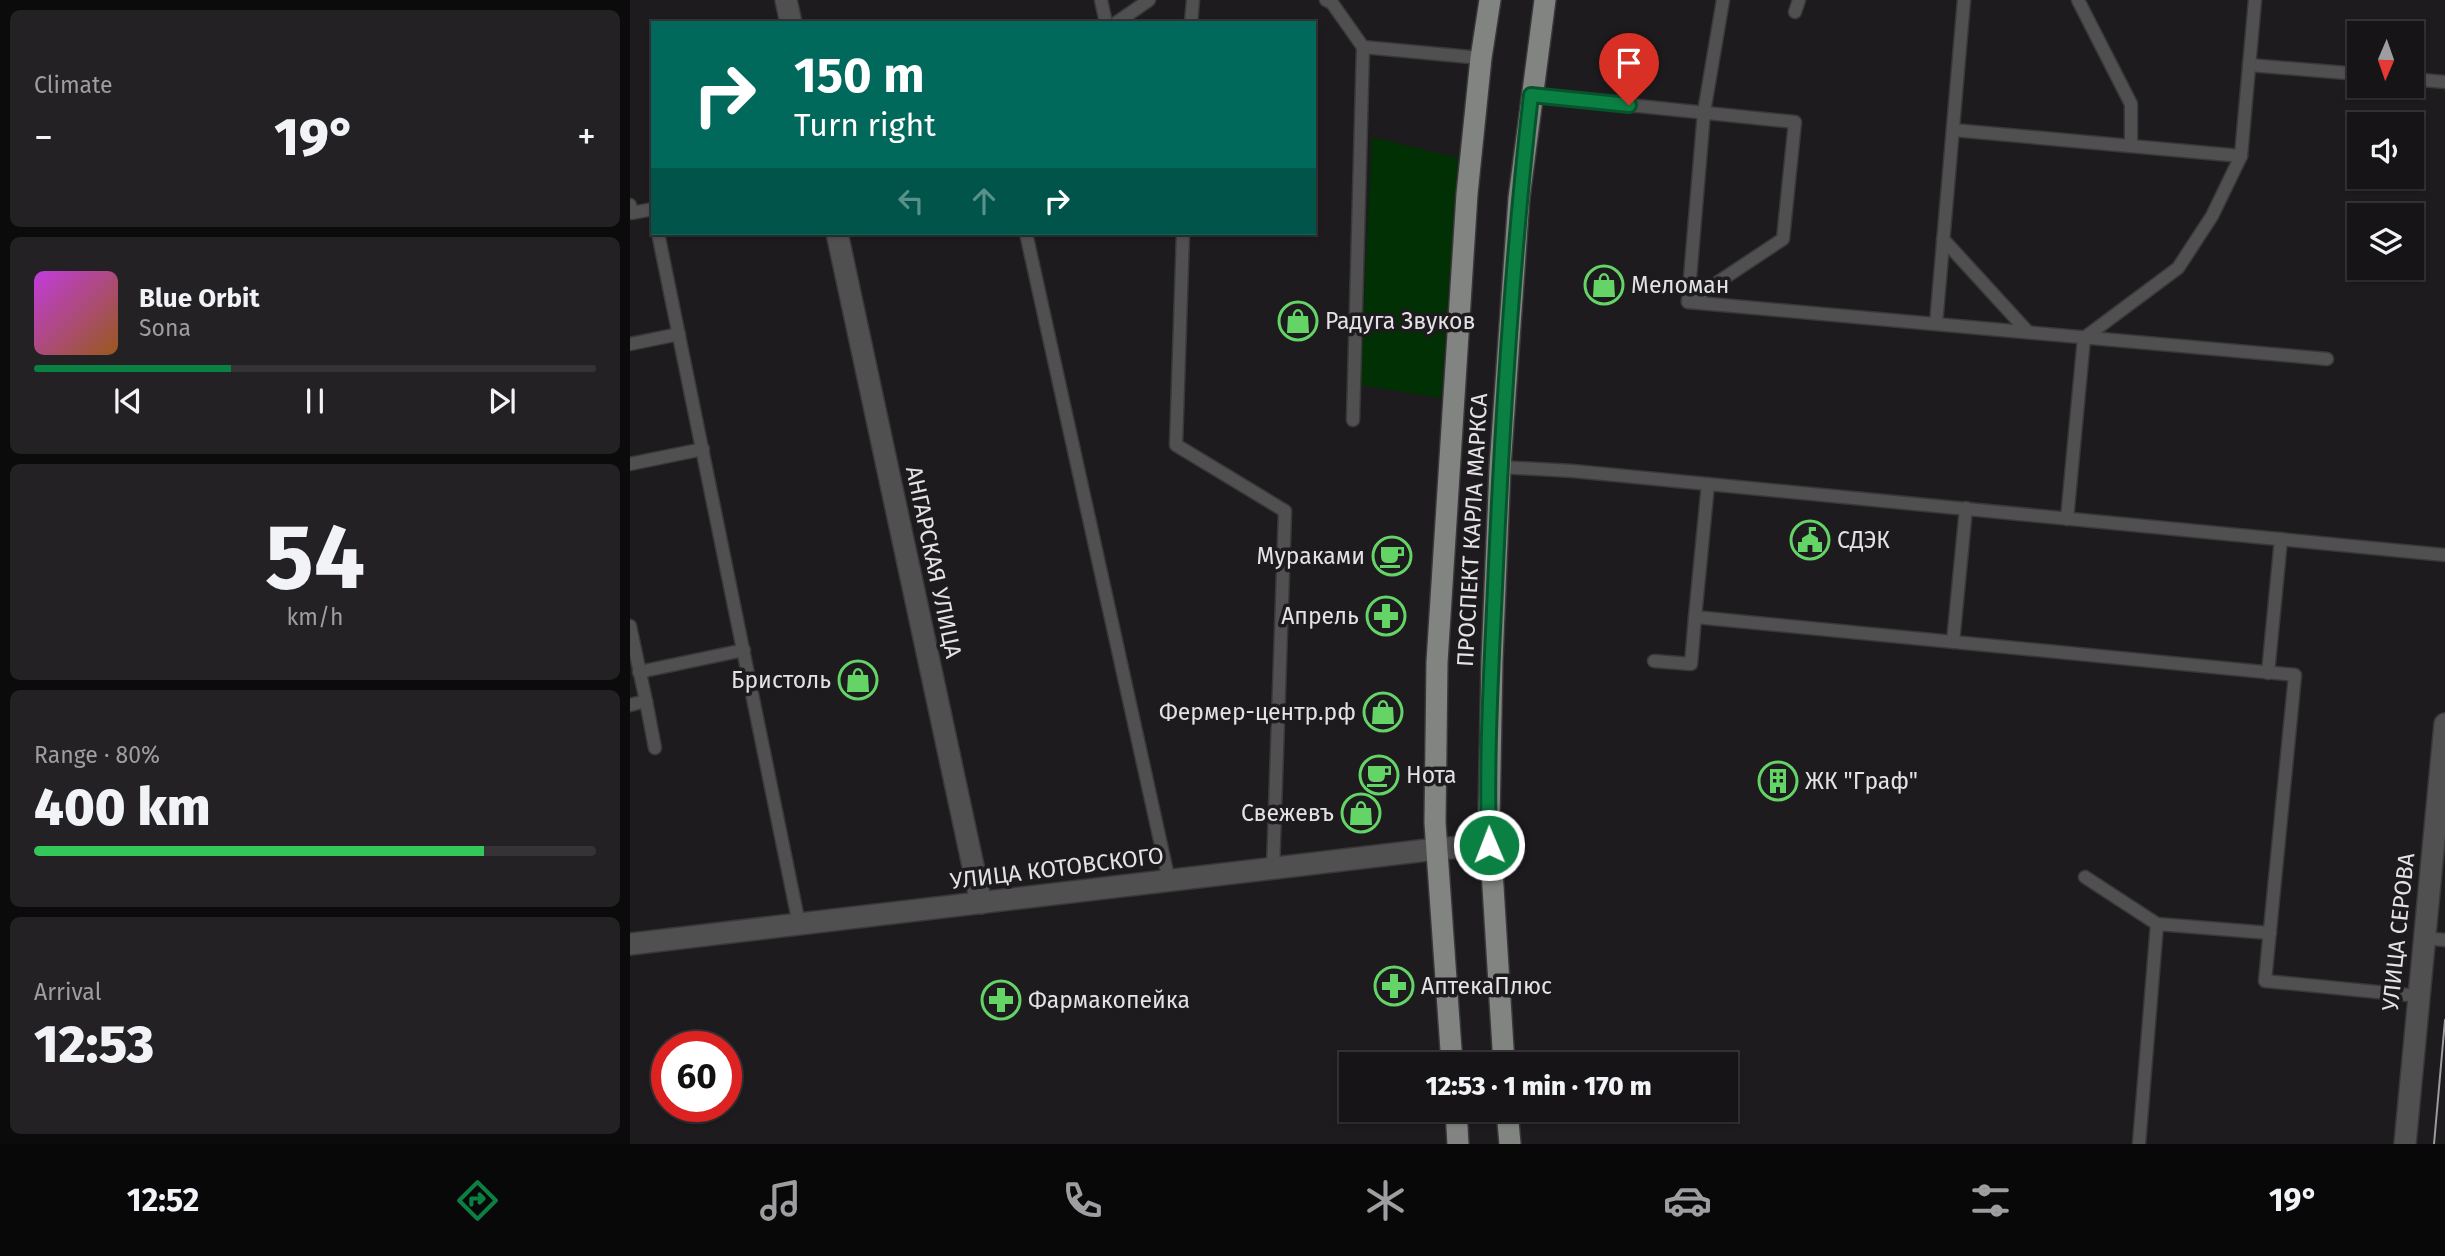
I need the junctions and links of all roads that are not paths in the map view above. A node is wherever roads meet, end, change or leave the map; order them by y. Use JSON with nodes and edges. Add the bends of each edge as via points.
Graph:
{"nodes":[{"id":1,"x":786,"y":0,"type":"edge"},
{"id":2,"x":1101,"y":0,"type":"edge"},
{"id":3,"x":1149,"y":0,"type":"edge"},
{"id":4,"x":1193,"y":0,"type":"edge"},
{"id":5,"x":1326,"y":0,"type":"edge"},
{"id":6,"x":1490,"y":0,"type":"edge"},
{"id":7,"x":1545,"y":0,"type":"edge"},
{"id":8,"x":1723,"y":0,"type":"edge"},
{"id":9,"x":1964,"y":0,"type":"edge"},
{"id":10,"x":2078,"y":0,"type":"edge"},
{"id":11,"x":2255,"y":0,"type":"edge"},
{"id":12,"x":791,"y":21,"type":"edge"},
{"id":13,"x":1106,"y":21,"type":"edge"},
{"id":14,"x":1119,"y":21,"type":"edge"},
{"id":15,"x":1191,"y":21,"type":"edge"},
{"id":16,"x":1363,"y":47,"type":"junction"},
{"id":17,"x":1481,"y":58,"type":"junction"},
{"id":18,"x":2249,"y":65,"type":"junction"},
{"id":19,"x":2347,"y":73,"type":"edge"},
{"id":20,"x":2424,"y":80,"type":"edge"},
{"id":21,"x":2445,"y":82,"type":"edge"},
{"id":22,"x":1531,"y":95,"type":"junction"},
{"id":23,"x":1704,"y":112,"type":"junction"},
{"id":24,"x":1953,"y":131,"type":"junction"},
{"id":25,"x":2131,"y":146,"type":"junction"},
{"id":26,"x":2241,"y":156,"type":"junction"},
{"id":27,"x":630,"y":205,"type":"edge"},
{"id":28,"x":651,"y":209,"type":"edge"},
{"id":29,"x":658,"y":235,"type":"edge"},
{"id":30,"x":836,"y":235,"type":"edge"},
{"id":31,"x":1026,"y":235,"type":"edge"},
{"id":32,"x":1183,"y":235,"type":"edge"},
{"id":33,"x":1943,"y":239,"type":"junction"},
{"id":34,"x":1688,"y":302,"type":"junction"},
{"id":35,"x":1936,"y":324,"type":"junction"},
{"id":36,"x":2028,"y":332,"type":"junction"},
{"id":37,"x":679,"y":334,"type":"junction"},
{"id":38,"x":2084,"y":338,"type":"junction"},
{"id":39,"x":630,"y":344,"type":"edge"},
{"id":40,"x":2327,"y":359,"type":"dead end"},
{"id":41,"x":1353,"y":420,"type":"dead end"},
{"id":42,"x":703,"y":449,"type":"junction"},
{"id":43,"x":630,"y":464,"type":"edge"},
{"id":44,"x":1500,"y":467,"type":"junction"},
{"id":45,"x":1708,"y":484,"type":"junction"},
{"id":46,"x":1966,"y":509,"type":"junction"},
{"id":47,"x":2067,"y":519,"type":"junction"},
{"id":48,"x":2281,"y":539,"type":"junction"},
{"id":49,"x":2445,"y":555,"type":"edge"},
{"id":50,"x":1695,"y":617,"type":"junction"},
{"id":51,"x":630,"y":626,"type":"edge"},
{"id":52,"x":1953,"y":642,"type":"junction"},
{"id":53,"x":744,"y":650,"type":"junction"},
{"id":54,"x":1654,"y":661,"type":"dead end"},
{"id":55,"x":639,"y":672,"type":"junction"},
{"id":56,"x":2268,"y":673,"type":"junction"},
{"id":57,"x":646,"y":701,"type":"junction"},
{"id":58,"x":630,"y":705,"type":"edge"},
{"id":59,"x":2445,"y":724,"type":"edge"},
{"id":60,"x":655,"y":748,"type":"dead end"},
{"id":61,"x":1489,"y":845,"type":"junction"},
{"id":62,"x":1436,"y":849,"type":"junction"},
{"id":63,"x":1273,"y":869,"type":"junction"},
{"id":64,"x":2085,"y":877,"type":"dead end"},
{"id":65,"x":1169,"y":881,"type":"junction"},
{"id":66,"x":981,"y":903,"type":"junction"},
{"id":67,"x":799,"y":924,"type":"junction"},
{"id":68,"x":2157,"y":925,"type":"junction"},
{"id":69,"x":2270,"y":933,"type":"junction"},
{"id":70,"x":2435,"y":939,"type":"edge"},
{"id":71,"x":630,"y":944,"type":"edge"},
{"id":72,"x":2418,"y":996,"type":"junction"},
{"id":73,"x":1451,"y":1052,"type":"edge"},
{"id":74,"x":1503,"y":1052,"type":"edge"},
{"id":75,"x":1457,"y":1122,"type":"edge"},
{"id":76,"x":1508,"y":1122,"type":"edge"},
{"id":77,"x":1458,"y":1144,"type":"edge"},
{"id":78,"x":1510,"y":1144,"type":"edge"},
{"id":79,"x":2139,"y":1144,"type":"edge"},
{"id":80,"x":2405,"y":1144,"type":"edge"}],
"edges":[{"from":1,"to":12,"type":"street"},
{"from":2,"to":13,"type":"lane"},
{"from":3,"to":14,"type":"lane"},
{"from":4,"to":15,"type":"lane"},
{"from":5,"to":16,"type":"lane"},
{"from":6,"to":17,"type":"main road","name":"ПРОСПЕКТ КАРЛА МАРКСА"},
{"from":7,"to":22,"type":"main road","name":"ПРОСПЕКТ КАРЛА МАРКСА"},
{"from":8,"to":23,"type":"lane"},
{"from":9,"to":24,"type":"lane"},
{"from":10,"to":25,"type":"lane","via":[[2131,104]]},
{"from":11,"to":18,"type":"lane"},
{"from":16,"to":17,"type":"lane"},
{"from":16,"to":41,"type":"lane"},
{"from":17,"to":62,"type":"main road","name":"ПРОСПЕКТ КАРЛА МАРКСА","via":[[1467,194],[1437,662]]},
{"from":18,"to":19,"type":"lane"},
{"from":18,"to":26,"type":"lane"},
{"from":20,"to":21,"type":"lane"},
{"from":22,"to":23,"type":"lane"},
{"from":22,"to":44,"type":"main road","name":"ПРОСПЕКТ КАРЛА МАРКСА"},
{"from":23,"to":34,"type":"lane"},
{"from":23,"to":34,"type":"lane","via":[[1795,122],[1783,239]]},
{"from":24,"to":25,"type":"lane"},
{"from":24,"to":33,"type":"lane"},
{"from":25,"to":26,"type":"lane"},
{"from":26,"to":38,"type":"lane","via":[[2212,216],[2178,268]]},
{"from":27,"to":28,"type":"lane","via":[[632,213]]},
{"from":29,"to":37,"type":"lane"},
{"from":30,"to":66,"type":"street","name":"АНГАРСКАЯ УЛИЦА"},
{"from":31,"to":65,"type":"lane"},
{"from":32,"to":63,"type":"lane","via":[[1176,445],[1285,511]]},
{"from":33,"to":35,"type":"lane"},
{"from":33,"to":36,"type":"lane"},
{"from":34,"to":35,"type":"lane"},
{"from":35,"to":36,"type":"lane"},
{"from":36,"to":38,"type":"lane"},
{"from":37,"to":39,"type":"lane"},
{"from":37,"to":42,"type":"lane"},
{"from":38,"to":40,"type":"lane"},
{"from":38,"to":47,"type":"lane"},
{"from":42,"to":43,"type":"lane"},
{"from":42,"to":53,"type":"lane"},
{"from":44,"to":45,"type":"lane"},
{"from":44,"to":61,"type":"main road","name":"ПРОСПЕКТ КАРЛА МАРКСА"},
{"from":45,"to":46,"type":"lane"},
{"from":45,"to":50,"type":"lane"},
{"from":46,"to":47,"type":"lane"},
{"from":46,"to":52,"type":"lane"},
{"from":47,"to":48,"type":"lane"},
{"from":48,"to":49,"type":"lane"},
{"from":48,"to":56,"type":"lane"},
{"from":50,"to":52,"type":"lane"},
{"from":50,"to":54,"type":"lane","via":[[1690,664]]},
{"from":51,"to":55,"type":"lane"},
{"from":52,"to":56,"type":"lane"},
{"from":53,"to":55,"type":"lane"},
{"from":53,"to":67,"type":"lane"},
{"from":55,"to":57,"type":"lane"},
{"from":56,"to":69,"type":"lane","via":[[2295,675]]},
{"from":57,"to":58,"type":"lane"},
{"from":57,"to":60,"type":"lane"},
{"from":59,"to":70,"type":"street","name":"УЛИЦА СЕРОВА"},
{"from":61,"to":62,"type":"street","name":"УЛИЦА КОТОВСКОГО"},
{"from":61,"to":74,"type":"main road","name":"ПРОСПЕКТ КАРЛА МАРКСА"},
{"from":62,"to":63,"type":"street","name":"УЛИЦА КОТОВСКОГО"},
{"from":62,"to":73,"type":"main road","name":"ПРОСПЕКТ КАРЛА МАРКСА"},
{"from":63,"to":65,"type":"street","name":"УЛИЦА КОТОВСКОГО"},
{"from":64,"to":68,"type":"lane"},
{"from":65,"to":66,"type":"street","name":"УЛИЦА КОТОВСКОГО"},
{"from":66,"to":67,"type":"street","name":"УЛИЦА КОТОВСКОГО"},
{"from":67,"to":71,"type":"street","name":"УЛИЦА КОТОВСКОГО"},
{"from":68,"to":69,"type":"lane"},
{"from":68,"to":79,"type":"lane"},
{"from":69,"to":72,"type":"lane","via":[[2265,981]]},
{"from":70,"to":72,"type":"street","name":"УЛИЦА СЕРОВА"},
{"from":72,"to":80,"type":"street","name":"УЛИЦА СЕРОВА"},
{"from":75,"to":77,"type":"main road"},
{"from":76,"to":78,"type":"main road"}]}
